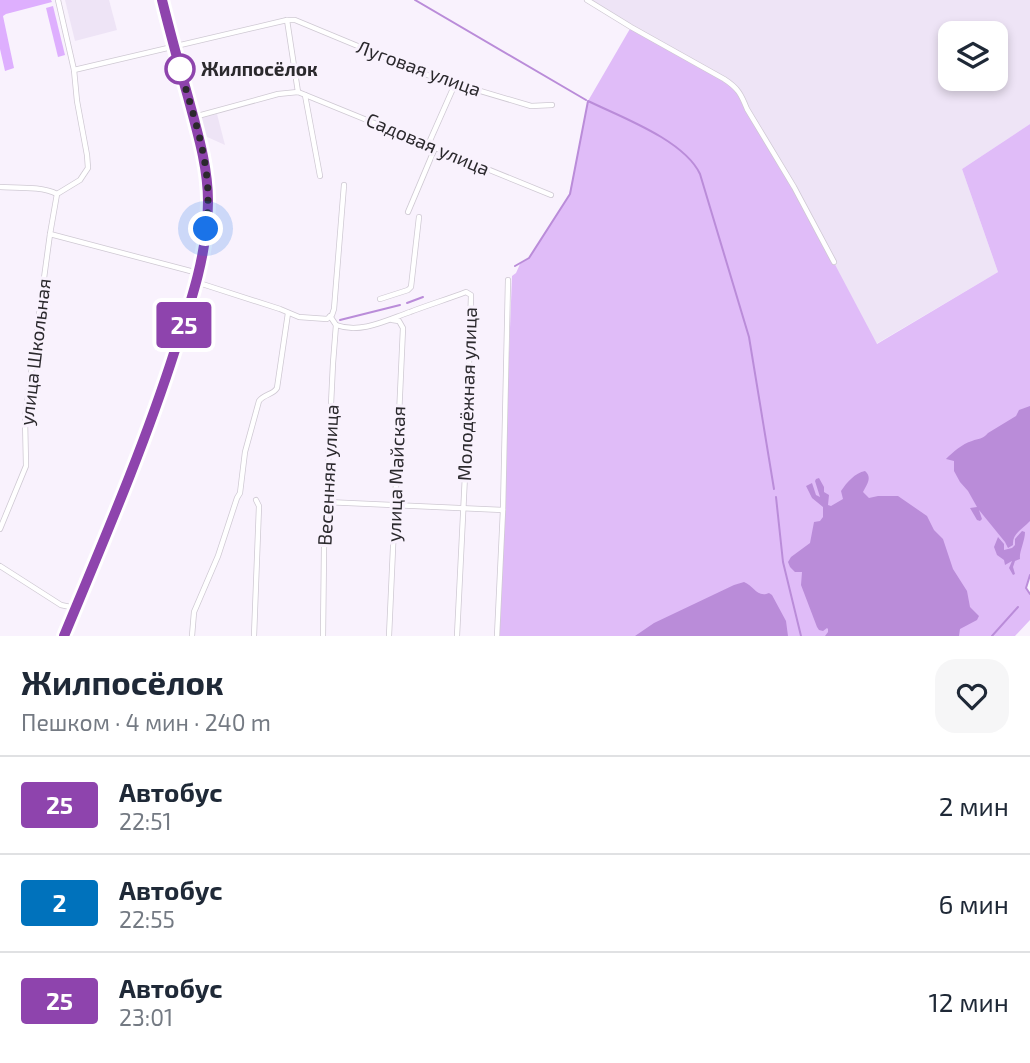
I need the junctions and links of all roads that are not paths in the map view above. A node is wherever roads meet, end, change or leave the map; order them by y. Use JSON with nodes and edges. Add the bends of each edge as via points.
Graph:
{"nodes":[{"id":1,"x":58,"y":0,"type":"edge"},
{"id":2,"x":162,"y":0,"type":"edge"},
{"id":3,"x":587,"y":0,"type":"edge"},
{"id":4,"x":287,"y":20,"type":"junction"},
{"id":5,"x":174,"y":46,"type":"junction"},
{"id":6,"x":74,"y":70,"type":"junction"},
{"id":7,"x":455,"y":84,"type":"junction"},
{"id":8,"x":298,"y":92,"type":"junction"},
{"id":9,"x":305,"y":94,"type":"junction"},
{"id":10,"x":552,"y":105,"type":"dead end"},
{"id":11,"x":194,"y":118,"type":"junction"},
{"id":12,"x":428,"y":145,"type":"junction"},
{"id":13,"x":435,"y":148,"type":"junction"},
{"id":14,"x":320,"y":176,"type":"dead end"},
{"id":15,"x":344,"y":185,"type":"dead end"},
{"id":16,"x":0,"y":187,"type":"edge"},
{"id":17,"x":57,"y":194,"type":"junction"},
{"id":18,"x":551,"y":195,"type":"dead end"},
{"id":19,"x":408,"y":212,"type":"dead end"},
{"id":20,"x":419,"y":217,"type":"dead end"},
{"id":21,"x":50,"y":234,"type":"junction"},
{"id":22,"x":834,"y":262,"type":"dead end"},
{"id":23,"x":199,"y":273,"type":"junction"},
{"id":24,"x":508,"y":280,"type":"dead end"},
{"id":25,"x":196,"y":282,"type":"junction"},
{"id":26,"x":380,"y":299,"type":"dead end"},
{"id":27,"x":288,"y":313,"type":"junction"},
{"id":28,"x":330,"y":316,"type":"junction"},
{"id":29,"x":391,"y":320,"type":"junction"},
{"id":30,"x":336,"y":325,"type":"junction"},
{"id":31,"x":256,"y":500,"type":"dead end"},
{"id":32,"x":327,"y":502,"type":"junction"},
{"id":33,"x":395,"y":505,"type":"junction"},
{"id":34,"x":462,"y":509,"type":"junction"},
{"id":35,"x":503,"y":510,"type":"junction"},
{"id":36,"x":0,"y":528,"type":"edge"},
{"id":37,"x":0,"y":566,"type":"edge"},
{"id":38,"x":75,"y":608,"type":"junction"},
{"id":39,"x":64,"y":636,"type":"edge"},
{"id":40,"x":192,"y":636,"type":"edge"},
{"id":41,"x":254,"y":636,"type":"edge"},
{"id":42,"x":323,"y":636,"type":"edge"},
{"id":43,"x":389,"y":636,"type":"edge"},
{"id":44,"x":457,"y":636,"type":"edge"},
{"id":45,"x":496,"y":636,"type":"edge"}],
"edges":[{"from":1,"to":6,"type":"street"},
{"from":2,"to":5,"type":"main road"},
{"from":3,"to":22,"type":"street","via":[[724,79],[743,95]]},
{"from":4,"to":5,"type":"street"},
{"from":4,"to":7,"type":"street","name":"Луговая улица"},
{"from":4,"to":8,"type":"street"},
{"from":5,"to":6,"type":"street"},
{"from":5,"to":11,"type":"main road"},
{"from":6,"to":17,"type":"street","via":[[88,168],[80,180]]},
{"from":7,"to":10,"type":"street","name":"Луговая улица","via":[[531,106]]},
{"from":7,"to":12,"type":"street"},
{"from":8,"to":9,"type":"street","name":"Садовая улица"},
{"from":8,"to":11,"type":"street"},
{"from":9,"to":12,"type":"street","name":"Садовая улица"},
{"from":9,"to":14,"type":"street"},
{"from":11,"to":23,"type":"main road","via":[[208,202]]},
{"from":12,"to":13,"type":"street","name":"Садовая улица"},
{"from":13,"to":18,"type":"street","name":"Садовая улица"},
{"from":13,"to":19,"type":"street"},
{"from":15,"to":28,"type":"street"},
{"from":16,"to":17,"type":"street"},
{"from":17,"to":21,"type":"street","name":"улица Школьная"},
{"from":20,"to":26,"type":"street","via":[[411,287]]},
{"from":21,"to":23,"type":"street"},
{"from":21,"to":36,"type":"street","name":"улица Школьная","via":[[25,418],[26,463]]},
{"from":23,"to":25,"type":"main road"},
{"from":24,"to":35,"type":"street"},
{"from":25,"to":27,"type":"street"},
{"from":25,"to":38,"type":"main road","via":[[146,434]]},
{"from":27,"to":28,"type":"street"},
{"from":27,"to":40,"type":"street","via":[[276,388],[259,401],[244,452],[240,493],[194,612]]},
{"from":28,"to":30,"type":"street"},
{"from":29,"to":30,"type":"street","name":"Молодёжная улица","via":[[362,327]]},
{"from":29,"to":33,"type":"street","name":"улица Майская","via":[[399,321],[403,328]]},
{"from":29,"to":34,"type":"street","name":"Молодёжная улица","via":[[466,292],[471,295]]},
{"from":30,"to":32,"type":"street","name":"Весенняя улица"},
{"from":31,"to":41,"type":"street"},
{"from":32,"to":33,"type":"street"},
{"from":32,"to":42,"type":"street","name":"Весенняя улица"},
{"from":33,"to":34,"type":"street"},
{"from":33,"to":43,"type":"street","name":"улица Майская"},
{"from":34,"to":35,"type":"street"},
{"from":34,"to":44,"type":"street","name":"Молодёжная улица"},
{"from":35,"to":45,"type":"street"},
{"from":37,"to":38,"type":"street","via":[[61,605]]},
{"from":38,"to":39,"type":"main road"}]}
